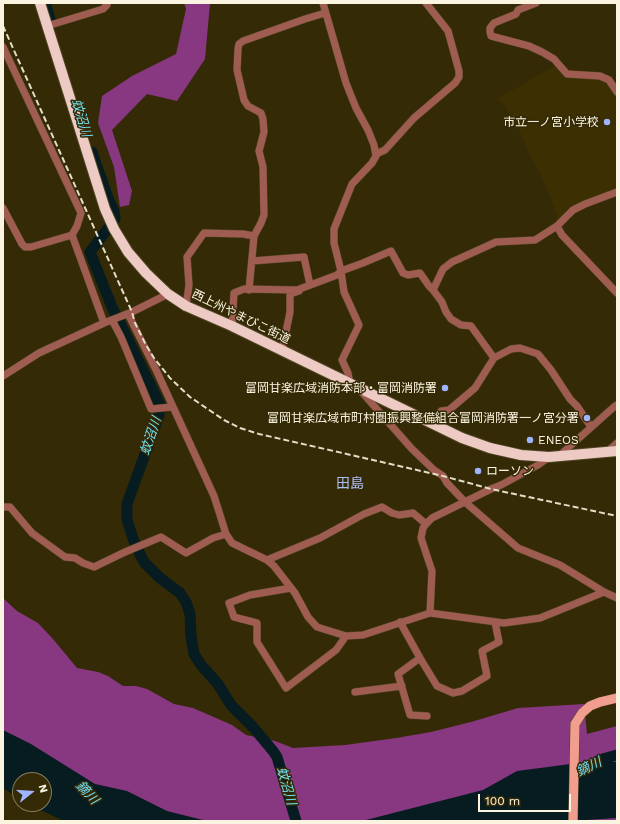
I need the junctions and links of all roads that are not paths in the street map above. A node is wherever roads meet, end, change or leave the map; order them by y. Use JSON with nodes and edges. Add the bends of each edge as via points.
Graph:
{"nodes":[{"id":1,"x":40,"y":3,"type":"edge"},
{"id":2,"x":107,"y":3,"type":"edge"},
{"id":3,"x":324,"y":3,"type":"edge"},
{"id":4,"x":426,"y":3,"type":"edge"},
{"id":5,"x":536,"y":3,"type":"edge"},
{"id":6,"x":517,"y":7,"type":"edge"},
{"id":7,"x":326,"y":13,"type":"junction"},
{"id":8,"x":51,"y":25,"type":"junction"},
{"id":9,"x":3,"y":47,"type":"edge"},
{"id":10,"x":617,"y":92,"type":"edge"},
{"id":11,"x":376,"y":154,"type":"junction"},
{"id":12,"x":617,"y":192,"type":"edge"},
{"id":13,"x":3,"y":208,"type":"edge"},
{"id":14,"x":557,"y":226,"type":"junction"},
{"id":15,"x":72,"y":235,"type":"junction"},
{"id":16,"x":254,"y":236,"type":"junction"},
{"id":17,"x":252,"y":261,"type":"junction"},
{"id":18,"x":341,"y":271,"type":"junction"},
{"id":19,"x":310,"y":285,"type":"junction"},
{"id":20,"x":299,"y":289,"type":"junction"},
{"id":21,"x":249,"y":290,"type":"junction"},
{"id":22,"x":433,"y":290,"type":"junction"},
{"id":23,"x":617,"y":293,"type":"edge"},
{"id":24,"x":168,"y":294,"type":"junction"},
{"id":25,"x":186,"y":306,"type":"junction"},
{"id":26,"x":128,"y":314,"type":"junction"},
{"id":27,"x":112,"y":320,"type":"junction"},
{"id":28,"x":104,"y":323,"type":"junction"},
{"id":29,"x":232,"y":326,"type":"junction"},
{"id":30,"x":282,"y":351,"type":"junction"},
{"id":31,"x":494,"y":358,"type":"junction"},
{"id":32,"x":3,"y":376,"type":"edge"},
{"id":33,"x":354,"y":386,"type":"junction"},
{"id":34,"x":617,"y":405,"type":"edge"},
{"id":35,"x":169,"y":407,"type":"junction"},
{"id":36,"x":433,"y":424,"type":"junction"},
{"id":37,"x":591,"y":426,"type":"junction"},
{"id":38,"x":617,"y":443,"type":"edge"},
{"id":39,"x":614,"y":453,"type":"edge"},
{"id":40,"x":554,"y":456,"type":"junction"},
{"id":41,"x":465,"y":502,"type":"junction"},
{"id":42,"x":3,"y":507,"type":"edge"},
{"id":43,"x":426,"y":524,"type":"junction"},
{"id":44,"x":226,"y":534,"type":"junction"},
{"id":45,"x":267,"y":560,"type":"junction"},
{"id":46,"x":291,"y":588,"type":"junction"},
{"id":47,"x":604,"y":592,"type":"junction"},
{"id":48,"x":617,"y":598,"type":"edge"},
{"id":49,"x":430,"y":613,"type":"junction"},
{"id":50,"x":400,"y":622,"type":"junction"},
{"id":51,"x":495,"y":622,"type":"junction"},
{"id":52,"x":346,"y":636,"type":"junction"},
{"id":53,"x":420,"y":658,"type":"junction"},
{"id":54,"x":402,"y":686,"type":"junction"},
{"id":55,"x":355,"y":692,"type":"dead end"},
{"id":56,"x":617,"y":698,"type":"edge"},
{"id":57,"x":427,"y":716,"type":"dead end"},
{"id":58,"x":573,"y":821,"type":"edge"}],
"edges":[{"from":1,"to":8,"type":"highway","name":"西上州やまびこ街道"},
{"from":2,"to":8,"type":"street","via":[[103,9]]},
{"from":3,"to":7,"type":"street"},
{"from":4,"to":11,"type":"street","via":[[448,31],[460,70],[459,78],[414,118],[385,150]]},
{"from":5,"to":6,"type":"street"},
{"from":6,"to":10,"type":"street","via":[[516,14],[492,25],[489,30],[492,36],[542,52],[554,59],[567,74],[600,76],[609,80]]},
{"from":7,"to":11,"type":"street","via":[[346,83],[374,144]]},
{"from":7,"to":16,"type":"street","via":[[239,44],[237,70],[244,100],[248,106],[261,113],[264,126],[259,151],[263,167],[264,215]]},
{"from":8,"to":24,"type":"highway","name":"西上州やまびこ街道","via":[[105,209],[128,252]]},
{"from":9,"to":15,"type":"street","via":[[81,213]]},
{"from":11,"to":18,"type":"street","via":[[372,163],[352,184],[334,229],[334,243]]},
{"from":12,"to":14,"type":"street","via":[[573,210]]},
{"from":13,"to":15,"type":"street","via":[[25,247]]},
{"from":14,"to":22,"type":"street","via":[[535,240],[496,242],[452,262],[443,269]]},
{"from":14,"to":23,"type":"street","via":[[562,235]]},
{"from":15,"to":28,"type":"street"},
{"from":16,"to":17,"type":"street"},
{"from":16,"to":25,"type":"street","via":[[204,233],[187,257],[189,285]]},
{"from":17,"to":19,"type":"street","via":[[304,257]]},
{"from":17,"to":21,"type":"street"},
{"from":18,"to":19,"type":"street"},
{"from":18,"to":22,"type":"street","via":[[391,251],[403,272],[408,275],[420,273]]},
{"from":18,"to":33,"type":"street","via":[[344,292],[359,325],[342,360]]},
{"from":19,"to":20,"type":"street"},
{"from":20,"to":21,"type":"street"},
{"from":20,"to":30,"type":"street","via":[[298,292],[290,294],[290,312]]},
{"from":21,"to":29,"type":"street","via":[[234,293]]},
{"from":22,"to":31,"type":"street","via":[[452,319],[461,325],[471,326]]},
{"from":24,"to":25,"type":"highway","name":"西上州やまびこ街道"},
{"from":24,"to":26,"type":"street"},
{"from":25,"to":29,"type":"highway","name":"西上州やまびこ街道"},
{"from":26,"to":27,"type":"street"},
{"from":26,"to":35,"type":"street","via":[[157,372]]},
{"from":27,"to":28,"type":"street"},
{"from":27,"to":35,"type":"street","via":[[151,408]]},
{"from":28,"to":32,"type":"street","via":[[40,353]]},
{"from":29,"to":30,"type":"highway","name":"西上州やまびこ街道"},
{"from":30,"to":33,"type":"highway","name":"西上州やまびこ街道"},
{"from":31,"to":36,"type":"street","via":[[474,388],[448,410],[441,412]]},
{"from":31,"to":37,"type":"street","via":[[511,349],[520,348],[538,354]]},
{"from":33,"to":36,"type":"highway","name":"西上州やまびこ街道"},
{"from":33,"to":41,"type":"street","via":[[412,449],[443,476]]},
{"from":34,"to":37,"type":"street"},
{"from":35,"to":44,"type":"street","via":[[214,496]]},
{"from":36,"to":40,"type":"highway","name":"西上州やまびこ街道","via":[[490,448],[521,454]]},
{"from":37,"to":40,"type":"street"},
{"from":38,"to":39,"type":"street"},
{"from":39,"to":40,"type":"highway","name":"西上州やまびこ街道"},
{"from":40,"to":41,"type":"street"},
{"from":41,"to":43,"type":"street","via":[[432,518]]},
{"from":41,"to":47,"type":"street","via":[[518,548],[560,565]]},
{"from":42,"to":44,"type":"street","via":[[10,507],[32,533],[65,557],[75,558],[94,567],[162,537],[186,553]]},
{"from":43,"to":45,"type":"street","via":[[413,513],[399,515],[382,507],[320,538]]},
{"from":43,"to":49,"type":"street","via":[[421,538],[432,571]]},
{"from":44,"to":45,"type":"street","via":[[232,543]]},
{"from":45,"to":46,"type":"street"},
{"from":46,"to":52,"type":"street","via":[[317,627]]},
{"from":46,"to":52,"type":"street","via":[[250,595],[229,603],[234,617],[257,623],[258,642],[286,688],[336,650]]},
{"from":47,"to":48,"type":"street"},
{"from":47,"to":51,"type":"street","via":[[540,618]]},
{"from":49,"to":50,"type":"street"},
{"from":49,"to":51,"type":"street"},
{"from":50,"to":52,"type":"street","via":[[363,634]]},
{"from":50,"to":53,"type":"street"},
{"from":51,"to":53,"type":"street","via":[[499,642],[482,651],[487,676],[462,691],[453,692],[438,686]]},
{"from":53,"to":54,"type":"street","via":[[398,674]]},
{"from":54,"to":55,"type":"street"},
{"from":54,"to":57,"type":"street","via":[[410,715]]},
{"from":56,"to":58,"type":"main road","via":[[590,706],[575,724]]}]}
